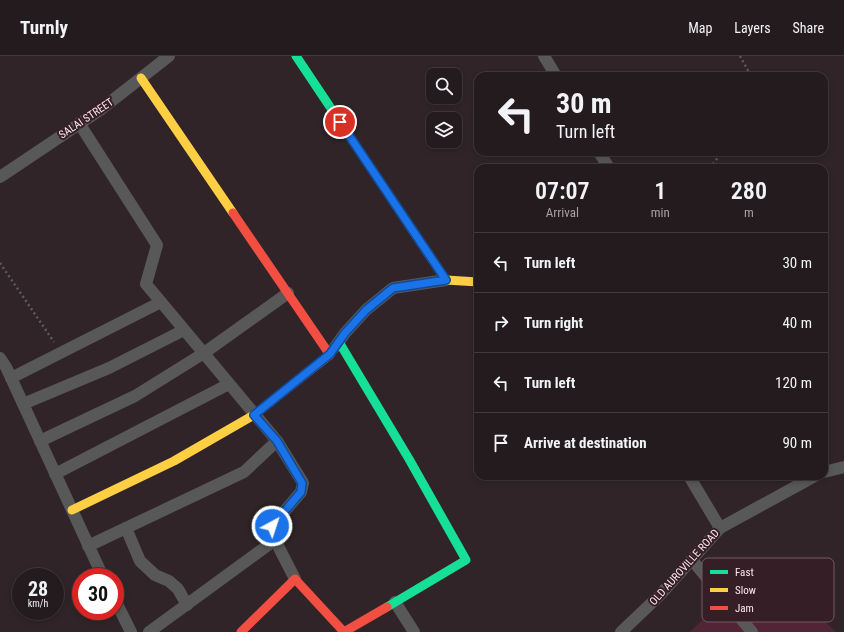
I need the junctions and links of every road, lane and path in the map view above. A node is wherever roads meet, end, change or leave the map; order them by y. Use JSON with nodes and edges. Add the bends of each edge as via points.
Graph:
{"nodes":[{"id":1,"x":169,"y":56,"type":"edge"},
{"id":2,"x":296,"y":56,"type":"edge"},
{"id":3,"x":544,"y":56,"type":"edge"},
{"id":4,"x":740,"y":56,"type":"edge"},
{"id":5,"x":554,"y":72,"type":"edge"},
{"id":6,"x":749,"y":72,"type":"edge"},
{"id":7,"x":141,"y":78,"type":"junction"},
{"id":8,"x":79,"y":123,"type":"junction"},
{"id":9,"x":0,"y":177,"type":"edge"},
{"id":10,"x":0,"y":263,"type":"edge"},
{"id":11,"x":446,"y":280,"type":"junction"},
{"id":12,"x":474,"y":282,"type":"edge"},
{"id":13,"x":288,"y":293,"type":"junction"},
{"id":14,"x":161,"y":302,"type":"junction"},
{"id":15,"x":184,"y":330,"type":"junction"},
{"id":16,"x":339,"y":342,"type":"junction"},
{"id":17,"x":61,"y":353,"type":"junction"},
{"id":18,"x":204,"y":353,"type":"junction"},
{"id":19,"x":330,"y":354,"type":"junction"},
{"id":20,"x":6,"y":368,"type":"edge"},
{"id":21,"x":229,"y":384,"type":"junction"},
{"id":22,"x":23,"y":404,"type":"junction"},
{"id":23,"x":254,"y":415,"type":"junction"},
{"id":24,"x":40,"y":441,"type":"junction"},
{"id":25,"x":277,"y":441,"type":"junction"},
{"id":26,"x":844,"y":467,"type":"edge"},
{"id":27,"x":828,"y":471,"type":"edge"},
{"id":28,"x":55,"y":474,"type":"junction"},
{"id":29,"x":691,"y":480,"type":"edge"},
{"id":30,"x":808,"y":480,"type":"edge"},
{"id":31,"x":72,"y":510,"type":"junction"},
{"id":32,"x":126,"y":528,"type":"junction"},
{"id":33,"x":720,"y":528,"type":"junction"},
{"id":34,"x":275,"y":540,"type":"junction"},
{"id":35,"x":88,"y":546,"type":"junction"},
{"id":36,"x":692,"y":560,"type":"junction"},
{"id":37,"x":99,"y":568,"type":"edge"},
{"id":38,"x":702,"y":572,"type":"edge"},
{"id":39,"x":295,"y":579,"type":"junction"},
{"id":40,"x":395,"y":602,"type":"junction"},
{"id":41,"x":187,"y":605,"type":"junction"},
{"id":42,"x":124,"y":617,"type":"edge"},
{"id":43,"x":744,"y":622,"type":"edge"},
{"id":44,"x":132,"y":632,"type":"edge"},
{"id":45,"x":149,"y":632,"type":"edge"},
{"id":46,"x":241,"y":632,"type":"edge"},
{"id":47,"x":344,"y":632,"type":"edge"},
{"id":48,"x":414,"y":632,"type":"edge"},
{"id":49,"x":621,"y":632,"type":"edge"},
{"id":50,"x":752,"y":632,"type":"edge"}],
"edges":[{"from":1,"to":7,"type":"street","name":"SALAI STREET"},
{"from":2,"to":11,"type":"street"},
{"from":3,"to":5,"type":"street"},
{"from":4,"to":6,"type":"path"},
{"from":7,"to":8,"type":"street","name":"SALAI STREET"},
{"from":7,"to":13,"type":"street"},
{"from":8,"to":9,"type":"street","name":"SALAI STREET"},
{"from":8,"to":14,"type":"street","via":[[157,245],[146,284]]},
{"from":10,"to":17,"type":"path"},
{"from":11,"to":12,"type":"street"},
{"from":11,"to":16,"type":"street","via":[[393,288],[366,310]]},
{"from":13,"to":18,"type":"street"},
{"from":13,"to":19,"type":"street"},
{"from":14,"to":15,"type":"street"},
{"from":14,"to":17,"type":"street"},
{"from":15,"to":18,"type":"street"},
{"from":15,"to":22,"type":"street","via":[[109,368]]},
{"from":16,"to":19,"type":"street"},
{"from":16,"to":40,"type":"street","via":[[466,560]]},
{"from":17,"to":20,"type":"street"},
{"from":18,"to":21,"type":"street"},
{"from":18,"to":24,"type":"street","via":[[135,396]]},
{"from":19,"to":23,"type":"street"},
{"from":20,"to":22,"type":"street"},
{"from":21,"to":23,"type":"street"},
{"from":21,"to":28,"type":"street"},
{"from":22,"to":24,"type":"street"},
{"from":23,"to":25,"type":"street"},
{"from":23,"to":31,"type":"street","via":[[174,461]]},
{"from":24,"to":28,"type":"street"},
{"from":25,"to":32,"type":"street","via":[[244,472]]},
{"from":25,"to":34,"type":"street","via":[[302,483],[301,492],[272,526]]},
{"from":26,"to":27,"type":"street"},
{"from":28,"to":31,"type":"street"},
{"from":29,"to":33,"type":"street","name":"OLD AUROVILLE ROAD"},
{"from":30,"to":33,"type":"street"},
{"from":31,"to":35,"type":"street"},
{"from":32,"to":35,"type":"street"},
{"from":32,"to":41,"type":"street","via":[[140,561],[154,575],[169,581],[178,589]]},
{"from":33,"to":36,"type":"street","name":"OLD AUROVILLE ROAD"},
{"from":34,"to":39,"type":"street"},
{"from":34,"to":41,"type":"street"},
{"from":35,"to":37,"type":"street"},
{"from":36,"to":38,"type":"street"},
{"from":36,"to":49,"type":"street","name":"OLD AUROVILLE ROAD"},
{"from":39,"to":46,"type":"street"},
{"from":39,"to":47,"type":"street"},
{"from":40,"to":47,"type":"street"},
{"from":40,"to":48,"type":"street"},
{"from":41,"to":45,"type":"street"},
{"from":42,"to":44,"type":"street"},
{"from":43,"to":50,"type":"street"}]}
